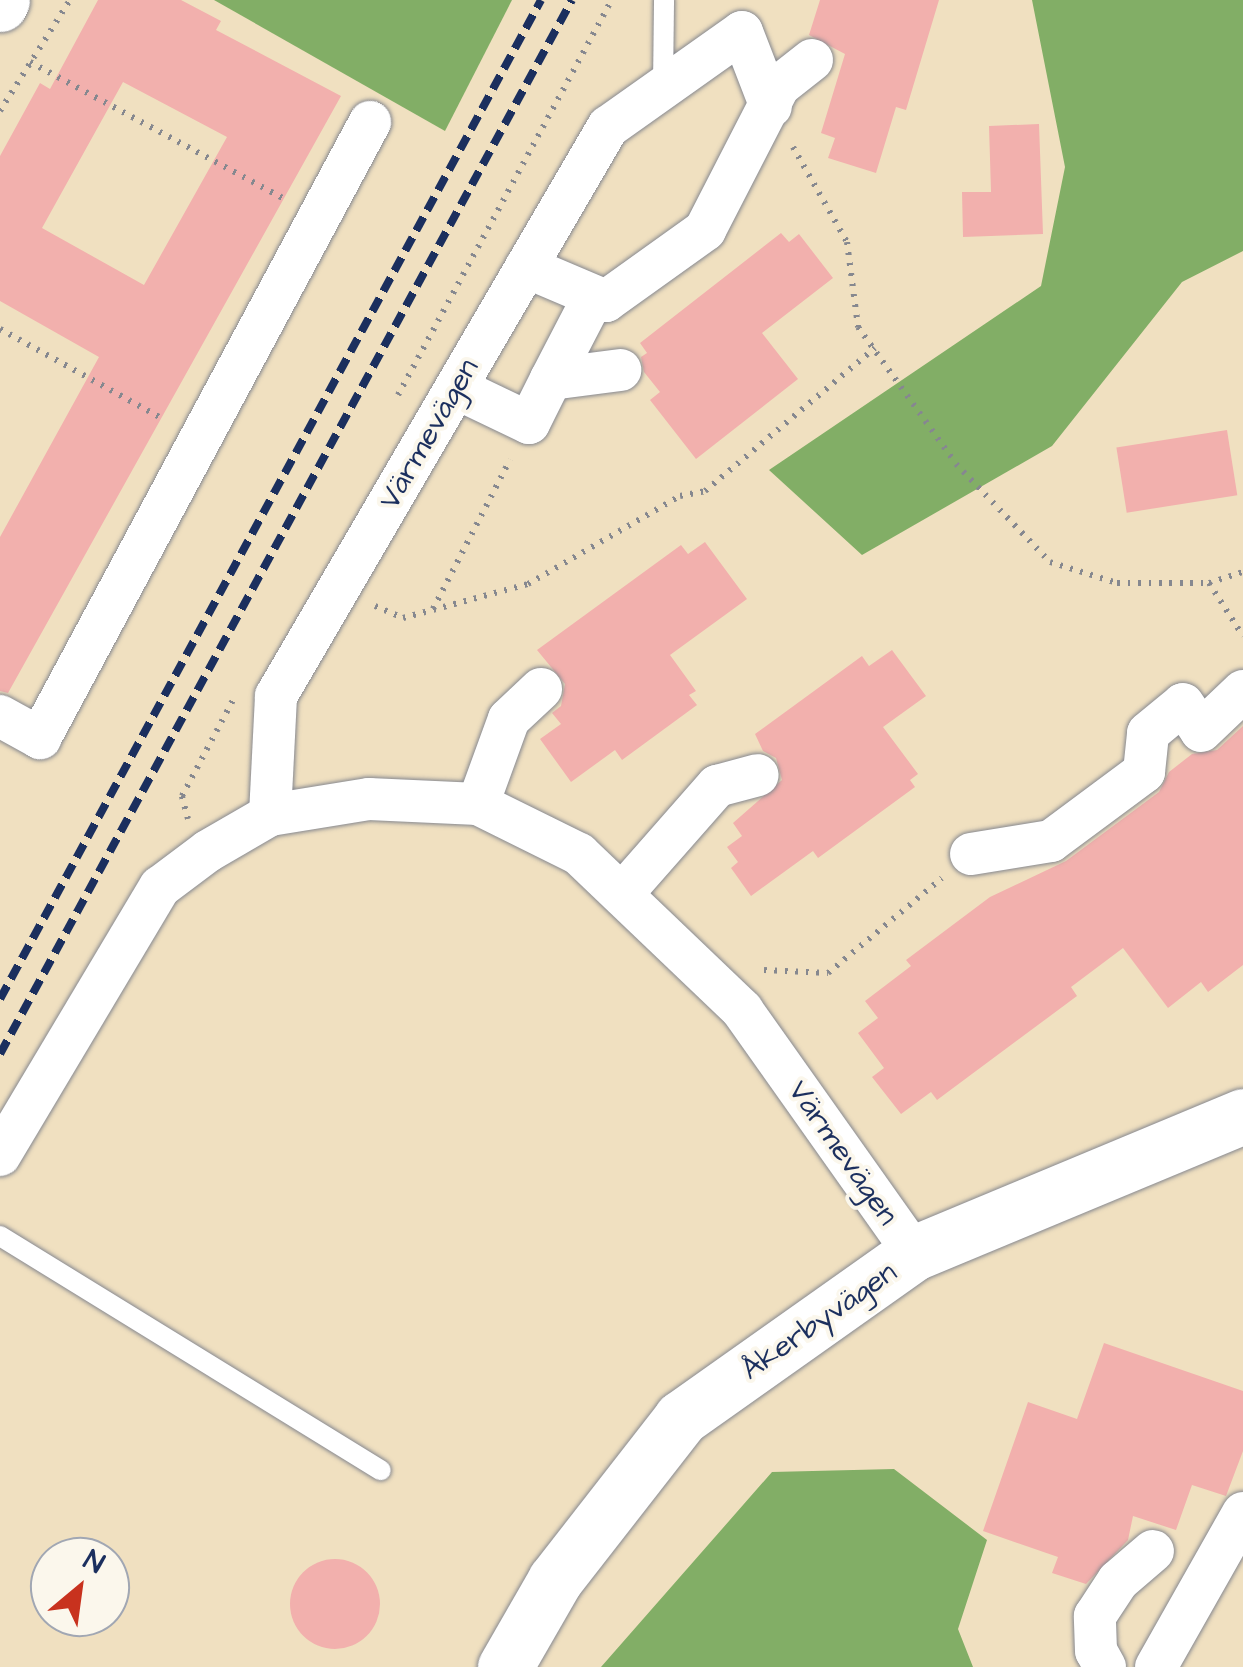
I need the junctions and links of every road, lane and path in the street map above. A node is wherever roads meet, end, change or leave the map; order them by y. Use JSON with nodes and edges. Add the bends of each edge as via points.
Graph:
{"nodes":[{"id":1,"x":70,"y":0,"type":"edge"},
{"id":2,"x":664,"y":0,"type":"edge"},
{"id":3,"x":812,"y":60,"type":"dead end"},
{"id":4,"x":30,"y":62,"type":"junction"},
{"id":5,"x":663,"y":87,"type":"junction"},
{"id":6,"x":771,"y":107,"type":"junction"},
{"id":7,"x":0,"y":111,"type":"edge"},
{"id":8,"x":370,"y":122,"type":"dead end"},
{"id":9,"x":298,"y":206,"type":"dead end"},
{"id":10,"x":526,"y":267,"type":"junction"},
{"id":11,"x":594,"y":296,"type":"junction"},
{"id":12,"x":0,"y":329,"type":"edge"},
{"id":13,"x":875,"y":348,"type":"junction"},
{"id":14,"x":620,"y":370,"type":"dead end"},
{"id":15,"x":551,"y":379,"type":"junction"},
{"id":16,"x":456,"y":388,"type":"junction"},
{"id":17,"x":529,"y":423,"type":"junction"},
{"id":18,"x":179,"y":427,"type":"dead end"},
{"id":19,"x":1243,"y":572,"type":"edge"},
{"id":20,"x":1209,"y":583,"type":"junction"},
{"id":21,"x":337,"y":591,"type":"junction"},
{"id":22,"x":432,"y":610,"type":"junction"},
{"id":23,"x":1243,"y":636,"type":"edge"},
{"id":24,"x":541,"y":690,"type":"dead end"},
{"id":25,"x":1243,"y":691,"type":"edge"},
{"id":26,"x":0,"y":716,"type":"edge"},
{"id":27,"x":758,"y":775,"type":"dead end"},
{"id":28,"x":478,"y":804,"type":"junction"},
{"id":29,"x":270,"y":815,"type":"junction"},
{"id":30,"x":970,"y":854,"type":"joint"},
{"id":31,"x":622,"y":894,"type":"junction"},
{"id":32,"x":698,"y":967,"type":"junction"},
{"id":33,"x":1243,"y":1116,"type":"edge"},
{"id":34,"x":0,"y":1155,"type":"edge"},
{"id":35,"x":0,"y":1236,"type":"edge"},
{"id":36,"x":914,"y":1253,"type":"junction"},
{"id":37,"x":381,"y":1470,"type":"dead end"},
{"id":38,"x":1243,"y":1513,"type":"edge"},
{"id":39,"x":1153,"y":1552,"type":"dead end"},
{"id":40,"x":505,"y":1667,"type":"edge"},
{"id":41,"x":1105,"y":1667,"type":"edge"},
{"id":42,"x":1156,"y":1667,"type":"edge"}],
"edges":[{"from":1,"to":4,"type":"path"},
{"from":2,"to":5,"type":"lane"},
{"from":3,"to":6,"type":"street","via":[[778,86]]},
{"from":4,"to":7,"type":"path"},
{"from":4,"to":9,"type":"path"},
{"from":5,"to":6,"type":"street","name":"Värmevägen","via":[[742,32]]},
{"from":5,"to":10,"type":"street","name":"Värmevägen","via":[[608,127]]},
{"from":6,"to":11,"type":"street","via":[[704,230],[606,301]]},
{"from":6,"to":13,"type":"path","via":[[847,242],[858,327]]},
{"from":8,"to":26,"type":"street","via":[[40,738]]},
{"from":10,"to":11,"type":"street"},
{"from":10,"to":16,"type":"street","name":"Värmevägen"},
{"from":11,"to":15,"type":"street"},
{"from":12,"to":18,"type":"path"},
{"from":13,"to":20,"type":"path","via":[[956,464],[1050,562],[1118,584]]},
{"from":13,"to":22,"type":"path","via":[[705,491],[680,496],[528,584]]},
{"from":14,"to":15,"type":"street"},
{"from":15,"to":17,"type":"street"},
{"from":16,"to":17,"type":"street"},
{"from":16,"to":21,"type":"street","name":"Värmevägen"},
{"from":17,"to":22,"type":"path"},
{"from":19,"to":20,"type":"path"},
{"from":20,"to":23,"type":"path"},
{"from":21,"to":22,"type":"path","via":[[403,618]]},
{"from":21,"to":29,"type":"street","name":"Värmevägen","via":[[276,696]]},
{"from":24,"to":28,"type":"street","via":[[509,719]]},
{"from":25,"to":30,"type":"street","via":[[1201,730],[1183,704],[1148,732],[1144,772],[1051,841]]},
{"from":27,"to":31,"type":"street","via":[[717,786]]},
{"from":28,"to":29,"type":"street","name":"Värmevägen","via":[[369,799]]},
{"from":28,"to":31,"type":"street","name":"Värmevägen","via":[[580,854]]},
{"from":29,"to":34,"type":"street","name":"Värmevägen","via":[[160,887]]},
{"from":30,"to":32,"type":"path","via":[[828,972]]},
{"from":31,"to":32,"type":"street","name":"Värmevägen"},
{"from":32,"to":36,"type":"street","name":"Värmevägen","via":[[742,1010]]},
{"from":33,"to":36,"type":"street","name":"Åkerbyvägen"},
{"from":35,"to":37,"type":"lane"},
{"from":36,"to":40,"type":"street","name":"Åkerbyvägen","via":[[682,1418],[555,1580]]},
{"from":38,"to":42,"type":"street"},
{"from":39,"to":41,"type":"street","via":[[1118,1581],[1095,1616],[1096,1651]]}]}
